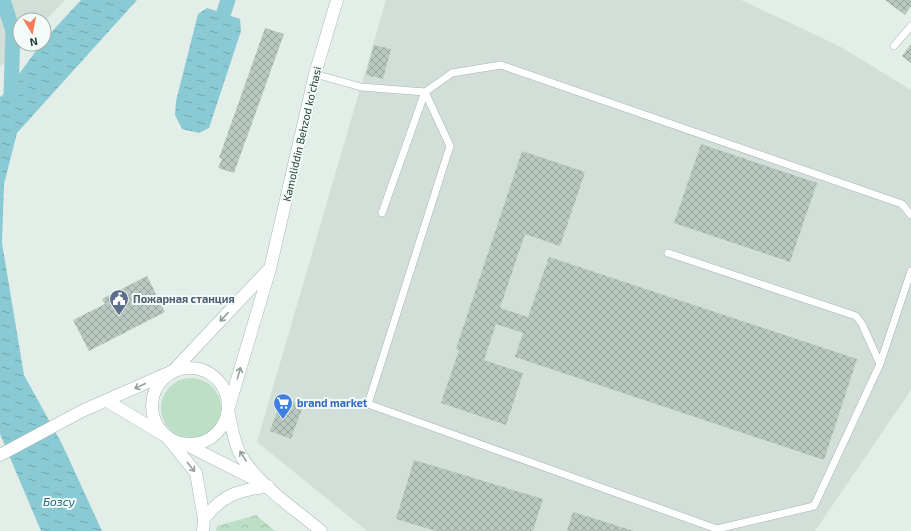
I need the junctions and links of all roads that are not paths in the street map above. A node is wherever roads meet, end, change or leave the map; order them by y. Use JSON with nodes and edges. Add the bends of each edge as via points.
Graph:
{"nodes":[{"id":1,"x":337,"y":0,"type":"edge"},
{"id":2,"x":911,"y":26,"type":"edge"},
{"id":3,"x":894,"y":46,"type":"dead end"},
{"id":4,"x":315,"y":74,"type":"junction"},
{"id":5,"x":425,"y":92,"type":"junction"},
{"id":6,"x":382,"y":213,"type":"dead end"},
{"id":7,"x":911,"y":215,"type":"edge"},
{"id":8,"x":668,"y":253,"type":"dead end"},
{"id":9,"x":270,"y":268,"type":"junction"},
{"id":10,"x":911,"y":271,"type":"edge"},
{"id":11,"x":880,"y":364,"type":"junction"},
{"id":12,"x":173,"y":371,"type":"junction"},
{"id":13,"x":107,"y":402,"type":"junction"},
{"id":14,"x":228,"y":410,"type":"junction"},
{"id":15,"x":167,"y":437,"type":"junction"},
{"id":16,"x":186,"y":444,"type":"junction"},
{"id":17,"x":0,"y":455,"type":"edge"},
{"id":18,"x":268,"y":486,"type":"junction"},
{"id":19,"x":204,"y":525,"type":"edge"},
{"id":20,"x":321,"y":531,"type":"edge"}],
"edges":[{"from":1,"to":4,"type":"main road","name":"Kamoliddin Behzod ko'chasi"},
{"from":2,"to":3,"type":"lane"},
{"from":4,"to":5,"type":"lane","via":[[361,87]]},
{"from":4,"to":9,"type":"main road","name":"Kamoliddin Behzod ko'chasi"},
{"from":5,"to":6,"type":"lane"},
{"from":5,"to":7,"type":"lane","via":[[452,73],[501,65],[902,204]]},
{"from":5,"to":11,"type":"lane","via":[[450,146],[368,404],[717,529],[814,506]]},
{"from":8,"to":11,"type":"lane","via":[[856,316]]},
{"from":9,"to":12,"type":"main road","one_way":true},
{"from":14,"to":9,"type":"main road","name":"Kamoliddin Behzod ko'chasi","one_way":true},
{"from":10,"to":11,"type":"lane"},
{"from":12,"to":13,"type":"main road","one_way":true},
{"from":12,"to":14,"type":"main road","via":[[196,368],[207,371],[217,378],[228,398]]},
{"from":12,"to":15,"type":"main road","via":[[162,379],[151,402],[152,416],[158,428]]},
{"from":13,"to":15,"type":"main road"},
{"from":13,"to":17,"type":"main road","via":[[82,412]]},
{"from":14,"to":16,"type":"main road","via":[[225,422],[209,440]]},
{"from":18,"to":14,"type":"main road","one_way":true,"via":[[240,453],[232,434]]},
{"from":15,"to":16,"type":"main road"},
{"from":15,"to":19,"type":"main road","one_way":true,"via":[[196,473]]},
{"from":16,"to":18,"type":"main road"},
{"from":18,"to":19,"type":"main road","via":[[228,496],[215,505]]},
{"from":18,"to":20,"type":"main road"}]}
